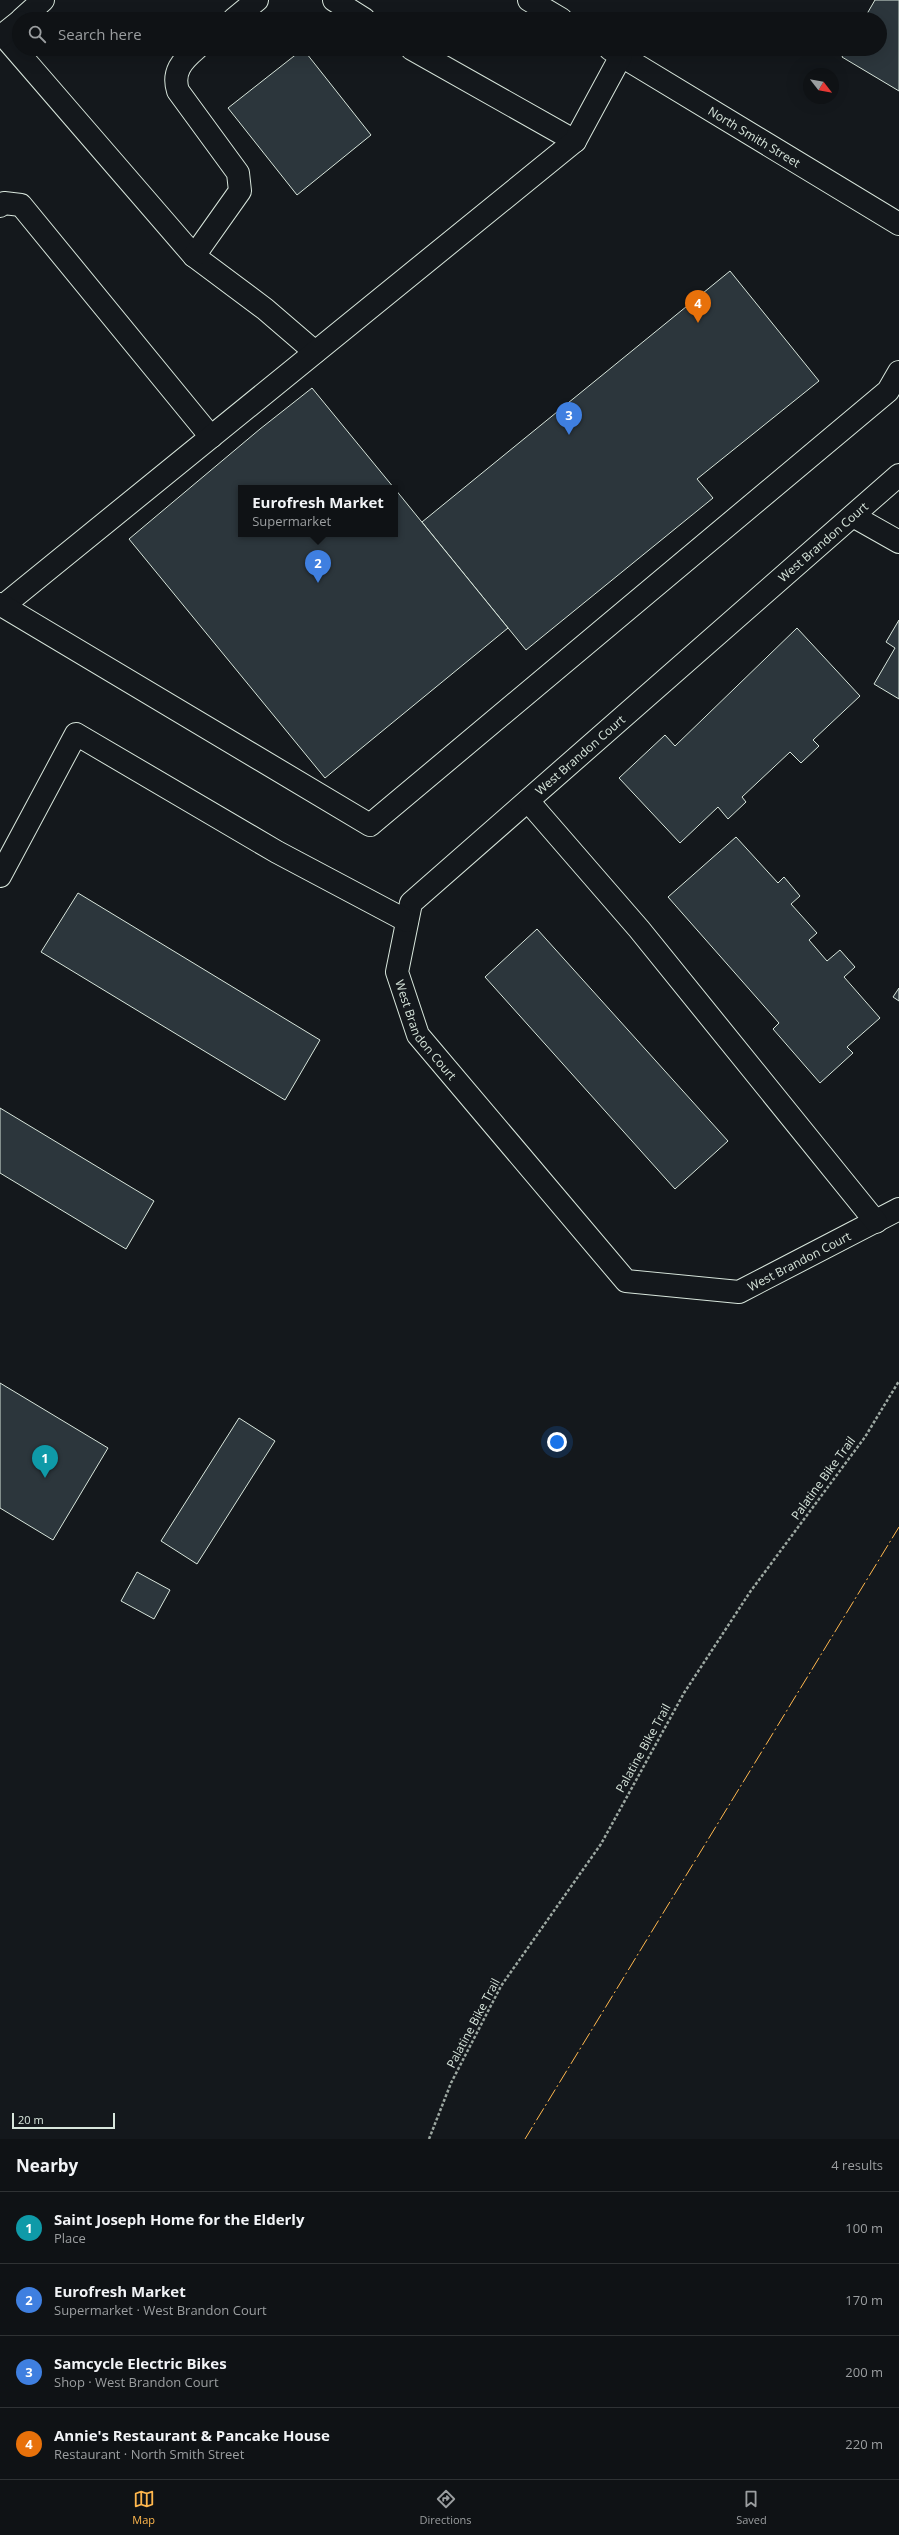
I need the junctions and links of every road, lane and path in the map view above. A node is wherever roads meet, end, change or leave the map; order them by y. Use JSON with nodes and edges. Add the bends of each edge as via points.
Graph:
{"nodes":[{"id":1,"x":43,"y":0,"type":"edge"},
{"id":2,"x":257,"y":0,"type":"edge"},
{"id":3,"x":334,"y":0,"type":"edge"},
{"id":4,"x":529,"y":0,"type":"edge"},
{"id":5,"x":30,"y":12,"type":"edge"},
{"id":6,"x":242,"y":12,"type":"edge"},
{"id":7,"x":353,"y":12,"type":"edge"},
{"id":8,"x":549,"y":12,"type":"edge"},
{"id":9,"x":12,"y":27,"type":"edge"},
{"id":10,"x":1,"y":36,"type":"edge"},
{"id":11,"x":12,"y":49,"type":"edge"},
{"id":12,"x":19,"y":56,"type":"edge"},
{"id":13,"x":189,"y":56,"type":"edge"},
{"id":14,"x":424,"y":56,"type":"edge"},
{"id":15,"x":614,"y":56,"type":"edge"},
{"id":16,"x":623,"y":56,"type":"edge"},
{"id":17,"x":575,"y":141,"type":"junction"},
{"id":18,"x":0,"y":206,"type":"edge"},
{"id":19,"x":899,"y":224,"type":"edge"},
{"id":20,"x":194,"y":256,"type":"junction"},
{"id":21,"x":315,"y":352,"type":"junction"},
{"id":22,"x":899,"y":372,"type":"edge"},
{"id":23,"x":210,"y":437,"type":"junction"},
{"id":24,"x":899,"y":475,"type":"edge"},
{"id":25,"x":853,"y":516,"type":"junction"},
{"id":26,"x":899,"y":542,"type":"edge"},
{"id":27,"x":1,"y":605,"type":"edge"},
{"id":28,"x":528,"y":800,"type":"junction"},
{"id":29,"x":0,"y":876,"type":"edge"},
{"id":30,"x":407,"y":921,"type":"junction"},
{"id":31,"x":899,"y":1209,"type":"edge"},
{"id":32,"x":876,"y":1222,"type":"junction"},
{"id":33,"x":899,"y":1381,"type":"edge"},
{"id":34,"x":428,"y":2139,"type":"edge"}],
"edges":[{"from":1,"to":5,"type":"street"},
{"from":2,"to":6,"type":"street"},
{"from":3,"to":7,"type":"street"},
{"from":4,"to":8,"type":"street"},
{"from":9,"to":10,"type":"street"},
{"from":10,"to":11,"type":"street"},
{"from":12,"to":20,"type":"street"},
{"from":13,"to":20,"type":"street","via":[[179,66],[175,80],[178,91],[238,173],[240,192]]},
{"from":14,"to":17,"type":"street"},
{"from":15,"to":17,"type":"street"},
{"from":16,"to":19,"type":"street","name":"North Smith Street"},
{"from":17,"to":21,"type":"street"},
{"from":18,"to":23,"type":"street","via":[[4,203],[21,205]]},
{"from":20,"to":21,"type":"street","via":[[265,309]]},
{"from":21,"to":23,"type":"street"},
{"from":22,"to":27,"type":"street","via":[[888,391],[370,825]]},
{"from":23,"to":27,"type":"street"},
{"from":24,"to":25,"type":"street","name":"West Brandon Court"},
{"from":25,"to":26,"type":"street"},
{"from":25,"to":28,"type":"street","name":"West Brandon Court"},
{"from":28,"to":30,"type":"street","name":"West Brandon Court","via":[[410,904]]},
{"from":28,"to":32,"type":"street","via":[[639,929]]},
{"from":29,"to":30,"type":"street","via":[[76,734],[277,852]]},
{"from":30,"to":32,"type":"street","name":"West Brandon Court","via":[[397,972],[418,1035],[626,1281],[739,1292]]},
{"from":31,"to":32,"type":"street","name":"West Brandon Court"},
{"from":33,"to":34,"type":"path","name":"Palatine Bike Trail","via":[[865,1437],[750,1592],[684,1693],[601,1844],[502,1986],[450,2083]]}]}
